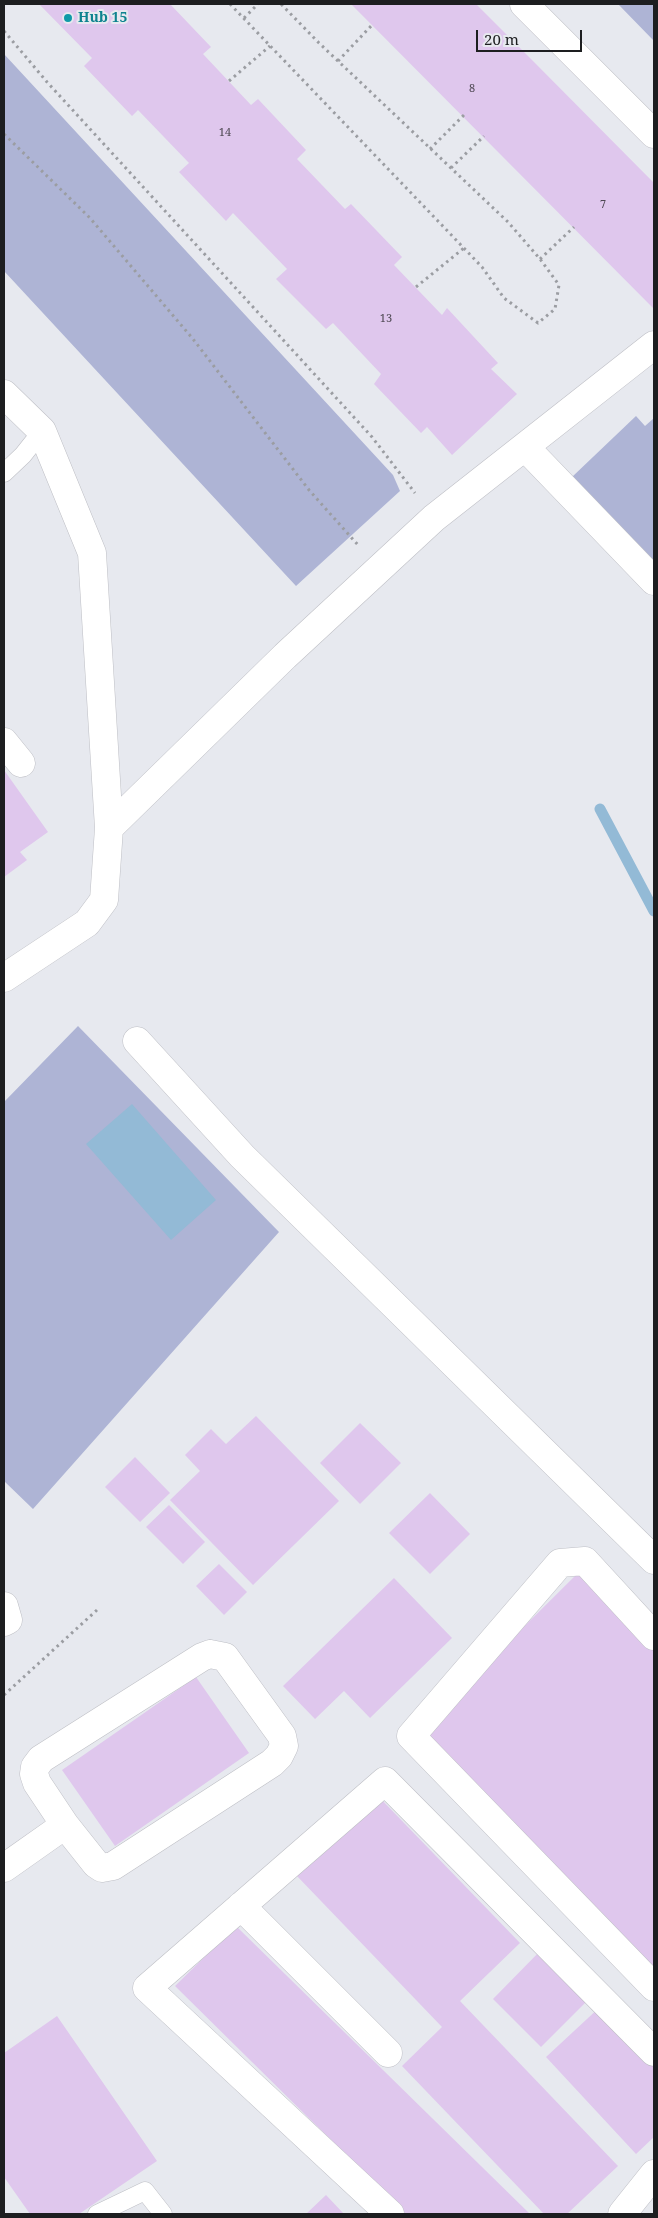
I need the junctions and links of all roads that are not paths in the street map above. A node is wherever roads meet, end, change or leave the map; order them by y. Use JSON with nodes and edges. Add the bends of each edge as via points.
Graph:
{"nodes":[{"id":1,"x":524,"y":4,"type":"edge"},
{"id":2,"x":654,"y":134,"type":"edge"},
{"id":3,"x":654,"y":345,"type":"edge"},
{"id":4,"x":4,"y":394,"type":"edge"},
{"id":5,"x":42,"y":431,"type":"junction"},
{"id":6,"x":525,"y":447,"type":"junction"},
{"id":7,"x":4,"y":473,"type":"edge"},
{"id":8,"x":654,"y":581,"type":"edge"},
{"id":9,"x":4,"y":742,"type":"edge"},
{"id":10,"x":21,"y":763,"type":"dead end"},
{"id":11,"x":109,"y":828,"type":"junction"},
{"id":12,"x":4,"y":978,"type":"edge"},
{"id":13,"x":137,"y":1041,"type":"dead end"},
{"id":14,"x":654,"y":1560,"type":"edge"},
{"id":15,"x":4,"y":1606,"type":"edge"},
{"id":16,"x":4,"y":1622,"type":"edge"},
{"id":17,"x":654,"y":1636,"type":"edge"},
{"id":18,"x":65,"y":1825,"type":"junction"},
{"id":19,"x":4,"y":1868,"type":"edge"},
{"id":20,"x":241,"y":1906,"type":"junction"},
{"id":21,"x":654,"y":1987,"type":"edge"},
{"id":22,"x":654,"y":2052,"type":"edge"},
{"id":23,"x":388,"y":2053,"type":"dead end"},
{"id":24,"x":654,"y":2174,"type":"edge"},
{"id":25,"x":97,"y":2214,"type":"edge"},
{"id":26,"x":163,"y":2214,"type":"edge"},
{"id":27,"x":390,"y":2214,"type":"edge"},
{"id":28,"x":622,"y":2214,"type":"edge"}],
"edges":[{"from":1,"to":2,"type":"street"},
{"from":3,"to":6,"type":"street"},
{"from":4,"to":5,"type":"street"},
{"from":5,"to":7,"type":"lane"},
{"from":5,"to":11,"type":"street","via":[[92,554]]},
{"from":6,"to":8,"type":"street"},
{"from":6,"to":11,"type":"street","via":[[434,518],[378,568]]},
{"from":9,"to":10,"type":"street"},
{"from":11,"to":12,"type":"street","via":[[104,900],[87,923]]},
{"from":13,"to":14,"type":"street","via":[[242,1156]]},
{"from":15,"to":16,"type":"street","via":[[8,1620]]},
{"from":17,"to":21,"type":"street","via":[[585,1561],[560,1564],[411,1736]]},
{"from":18,"to":18,"type":"street","via":[[96,1864],[108,1868],[272,1763],[284,1746],[282,1736],[225,1657],[210,1654],[202,1657],[41,1759],[35,1766],[37,1783]]},
{"from":18,"to":19,"type":"street"},
{"from":20,"to":22,"type":"street","via":[[385,1781]]},
{"from":20,"to":23,"type":"street"},
{"from":20,"to":27,"type":"street","via":[[147,1988]]},
{"from":24,"to":28,"type":"street"},
{"from":25,"to":26,"type":"lane","via":[[145,2191]]}]}
